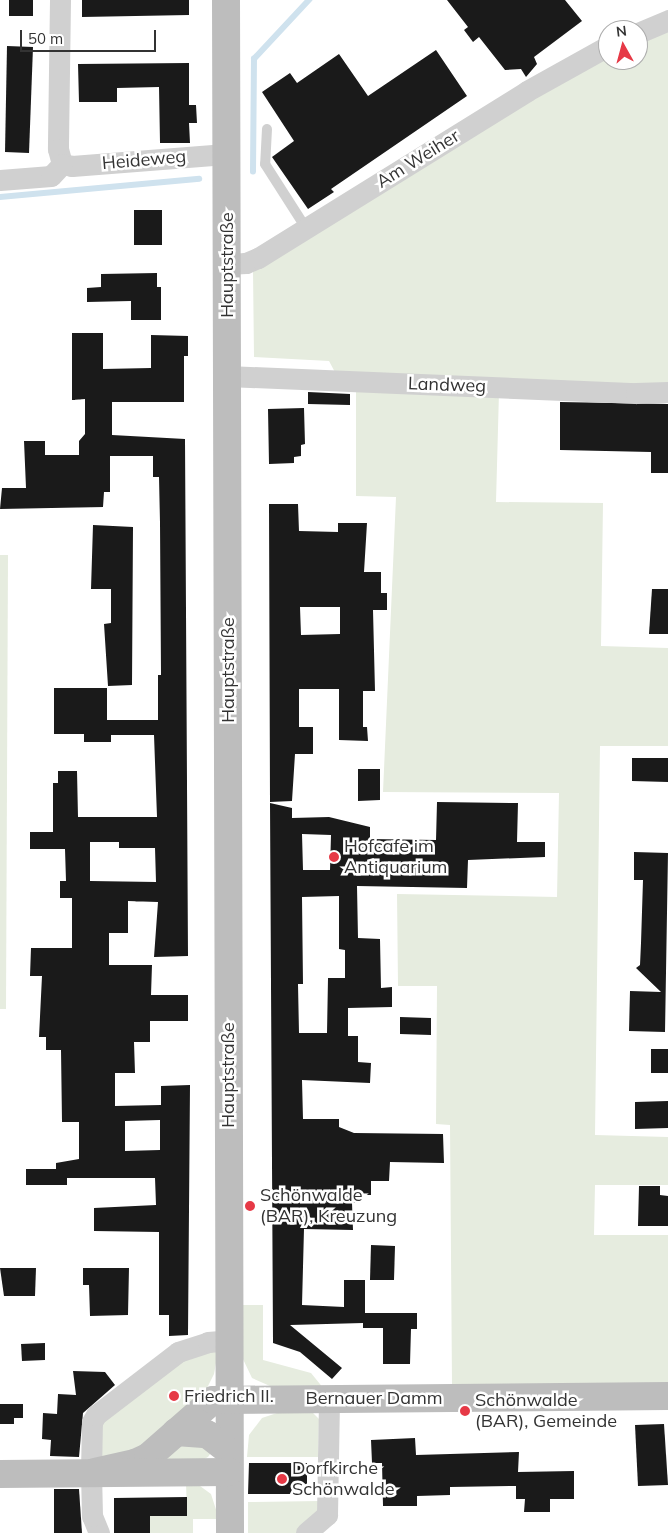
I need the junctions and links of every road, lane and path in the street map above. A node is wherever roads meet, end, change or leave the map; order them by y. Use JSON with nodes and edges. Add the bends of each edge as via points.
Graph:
{"nodes":[{"id":1,"x":60,"y":0,"type":"edge"},
{"id":2,"x":226,"y":0,"type":"edge"},
{"id":3,"x":668,"y":20,"type":"edge"},
{"id":4,"x":648,"y":29,"type":"edge"},
{"id":5,"x":598,"y":52,"type":"edge"},
{"id":6,"x":267,"y":129,"type":"dead end"},
{"id":7,"x":226,"y":154,"type":"junction"},
{"id":8,"x":62,"y":164,"type":"junction"},
{"id":9,"x":0,"y":180,"type":"edge"},
{"id":10,"x":306,"y":228,"type":"junction"},
{"id":11,"x":227,"y":264,"type":"junction"},
{"id":12,"x":227,"y":376,"type":"junction"},
{"id":13,"x":668,"y":392,"type":"edge"},
{"id":14,"x":229,"y":1340,"type":"junction"},
{"id":15,"x":668,"y":1396,"type":"edge"},
{"id":16,"x":229,"y":1398,"type":"junction"},
{"id":17,"x":329,"y":1398,"type":"junction"},
{"id":18,"x":176,"y":1432,"type":"junction"},
{"id":19,"x":229,"y":1462,"type":"junction"},
{"id":20,"x":93,"y":1472,"type":"junction"},
{"id":21,"x":0,"y":1474,"type":"edge"},
{"id":22,"x":99,"y":1533,"type":"edge"},
{"id":23,"x":230,"y":1533,"type":"edge"},
{"id":24,"x":306,"y":1533,"type":"edge"}],
"edges":[{"from":1,"to":8,"type":"street","via":[[58,149]]},
{"from":2,"to":7,"type":"main road","name":"Hauptstraße"},
{"from":3,"to":4,"type":"street"},
{"from":5,"to":10,"type":"street","name":"Am Weiher","via":[[527,91]]},
{"from":6,"to":10,"type":"lane","via":[[266,164]]},
{"from":7,"to":8,"type":"street","name":"Heideweg","via":[[72,166]]},
{"from":7,"to":11,"type":"main road","name":"Hauptstraße"},
{"from":8,"to":9,"type":"street","via":[[51,176]]},
{"from":10,"to":11,"type":"street","name":"Am Weiher","via":[[246,264]]},
{"from":11,"to":12,"type":"main road","name":"Hauptstraße"},
{"from":12,"to":13,"type":"street","name":"Landweg"},
{"from":12,"to":14,"type":"main road","name":"Hauptstraße"},
{"from":14,"to":16,"type":"main road","name":"Hauptstraße"},
{"from":14,"to":20,"type":"street","via":[[208,1342],[178,1352],[96,1416],[92,1422]]},
{"from":15,"to":17,"type":"main road","name":"Bernauer Damm"},
{"from":16,"to":17,"type":"main road","name":"Bernauer Damm"},
{"from":16,"to":18,"type":"main road","name":"Bernauer Damm","via":[[213,1400]]},
{"from":16,"to":19,"type":"main road","name":"Hauptstraße"},
{"from":17,"to":24,"type":"street","via":[[327,1515]]},
{"from":18,"to":19,"type":"main road","via":[[207,1434]]},
{"from":18,"to":20,"type":"main road","name":"Bernauer Damm","via":[[135,1464]]},
{"from":19,"to":20,"type":"main road"},
{"from":19,"to":23,"type":"main road","name":"Hauptstraße"},
{"from":20,"to":21,"type":"main road"},
{"from":20,"to":22,"type":"street","via":[[92,1516]]}]}
